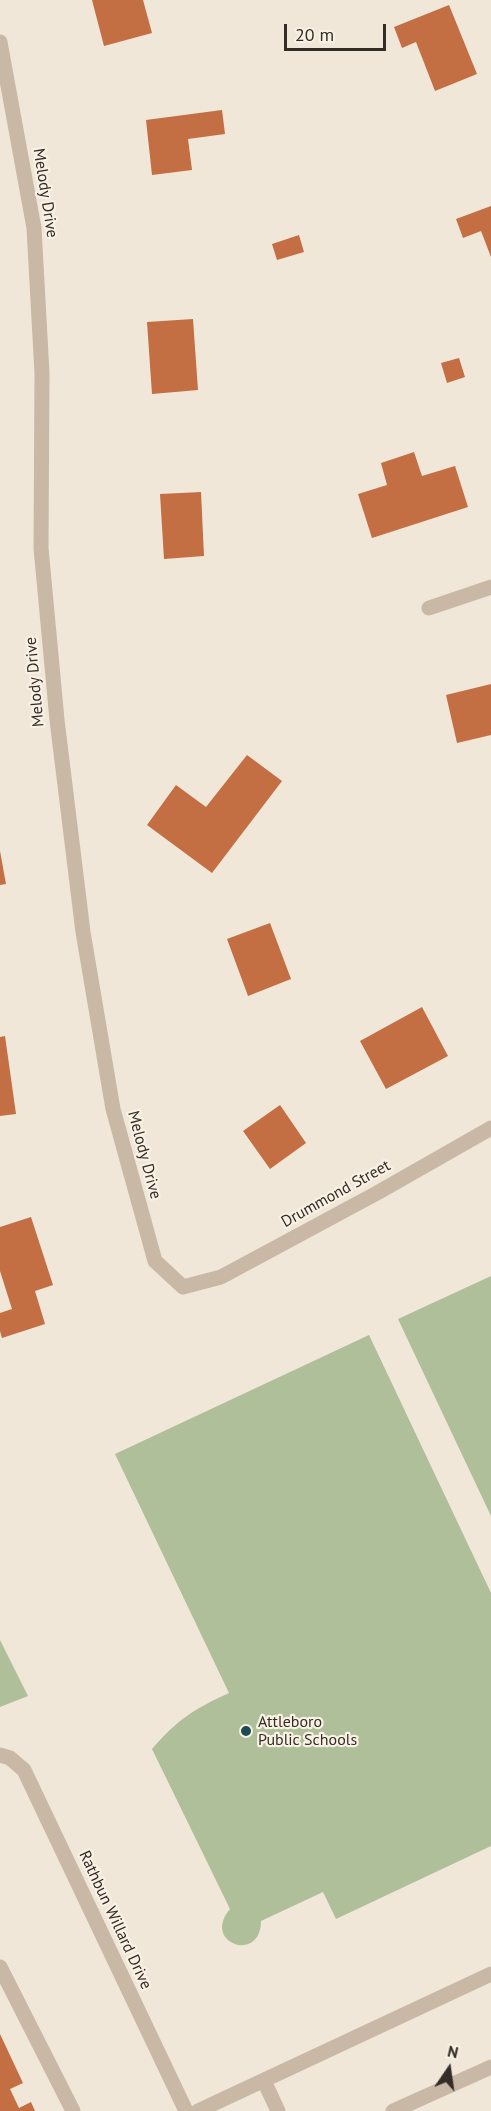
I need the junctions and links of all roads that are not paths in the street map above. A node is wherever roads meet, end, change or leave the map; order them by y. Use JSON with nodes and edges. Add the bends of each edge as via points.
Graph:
{"nodes":[{"id":1,"x":0,"y":42,"type":"edge"},
{"id":2,"x":491,"y":586,"type":"edge"},
{"id":3,"x":429,"y":608,"type":"dead end"},
{"id":4,"x":491,"y":1128,"type":"edge"},
{"id":5,"x":195,"y":1284,"type":"joint"},
{"id":6,"x":0,"y":1755,"type":"edge"},
{"id":7,"x":0,"y":1967,"type":"edge"},
{"id":8,"x":491,"y":1974,"type":"edge"},
{"id":9,"x":491,"y":2067,"type":"edge"},
{"id":10,"x":264,"y":2081,"type":"junction"},
{"id":11,"x":73,"y":2111,"type":"edge"},
{"id":12,"x":186,"y":2111,"type":"edge"},
{"id":13,"x":198,"y":2111,"type":"edge"},
{"id":14,"x":278,"y":2111,"type":"edge"},
{"id":15,"x":393,"y":2111,"type":"edge"}],
"edges":[{"from":1,"to":5,"type":"street","name":"Melody Drive","via":[[34,228],[42,373],[41,548],[83,932],[113,1109],[155,1261],[183,1287]]},
{"from":2,"to":3,"type":"street"},
{"from":4,"to":5,"type":"street","name":"Drummond Street","via":[[221,1277]]},
{"from":6,"to":12,"type":"street","name":"Rathbun Willard Drive","via":[[24,1770]]},
{"from":7,"to":11,"type":"street"},
{"from":8,"to":10,"type":"street"},
{"from":9,"to":15,"type":"street"},
{"from":10,"to":13,"type":"street"},
{"from":10,"to":14,"type":"street"}]}
